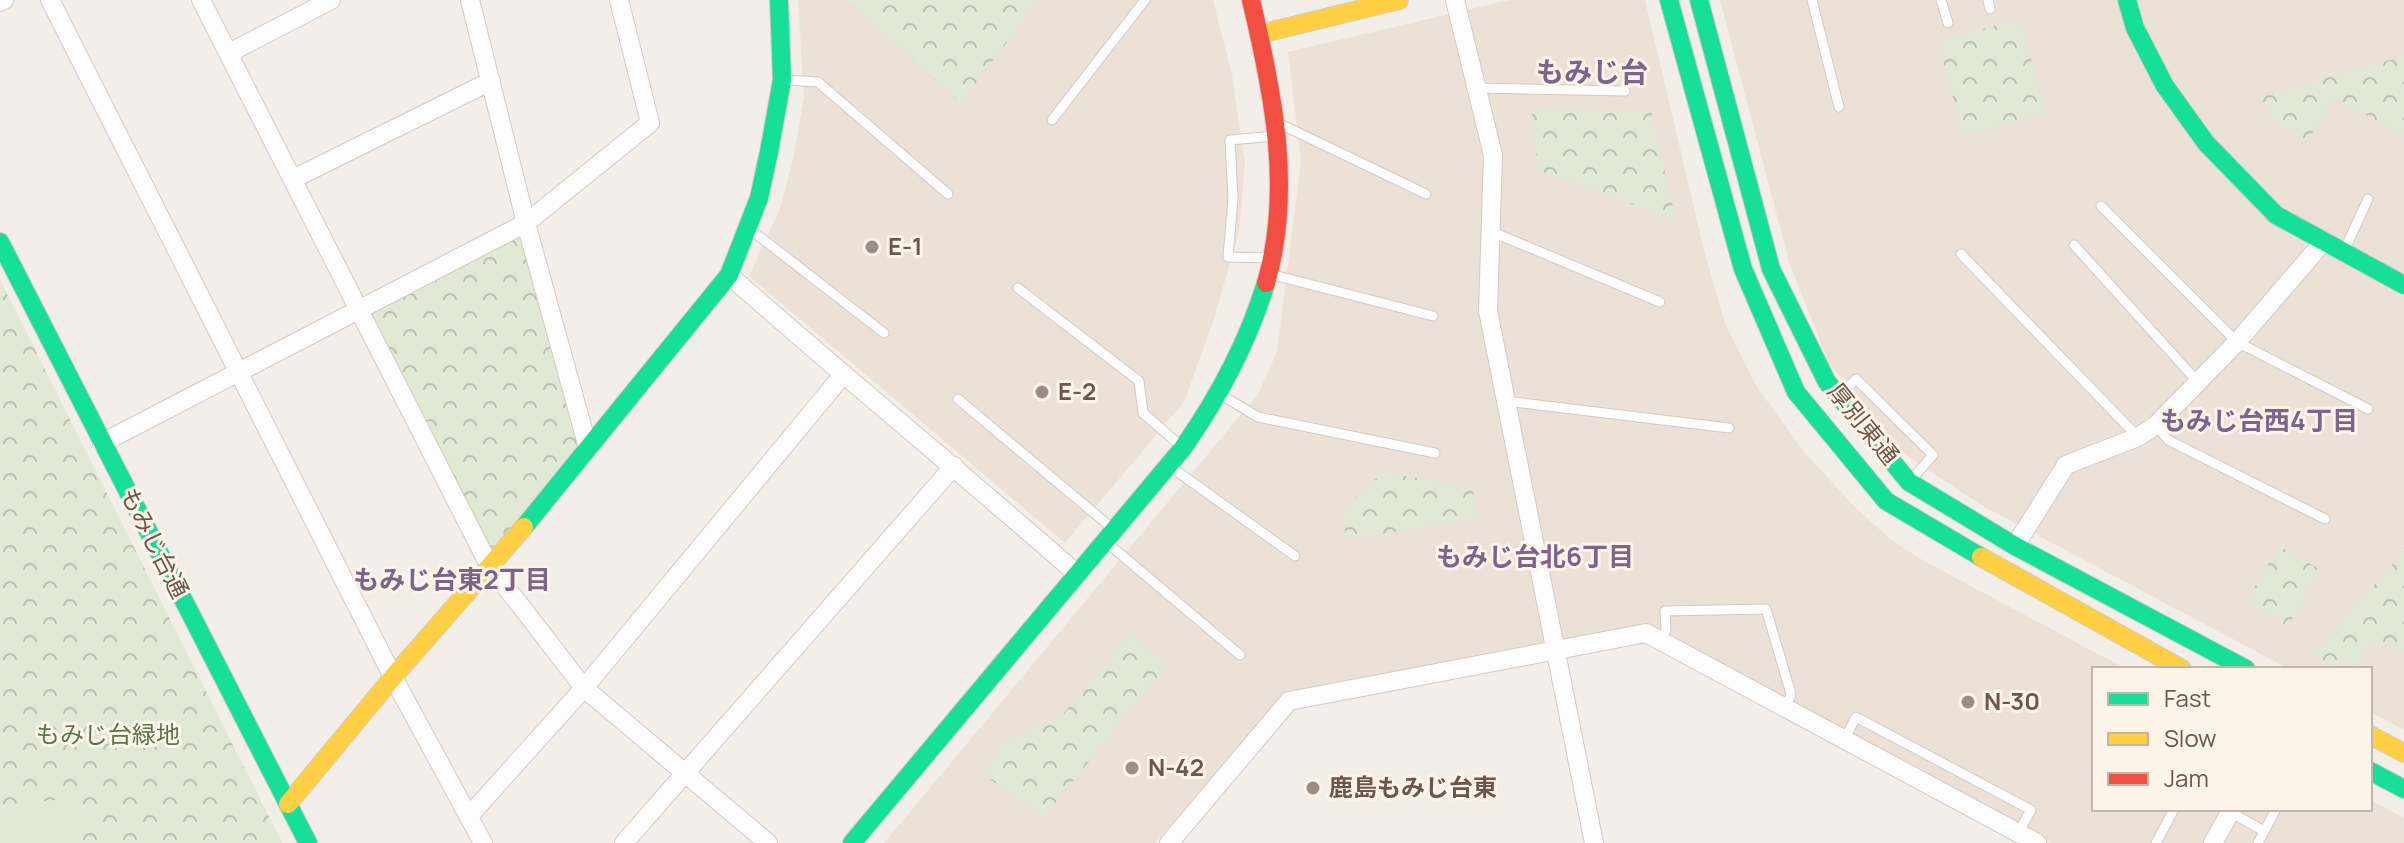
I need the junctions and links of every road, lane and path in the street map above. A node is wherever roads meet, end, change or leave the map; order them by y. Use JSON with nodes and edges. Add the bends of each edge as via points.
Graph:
{"nodes":[{"id":1,"x":50,"y":0,"type":"edge"},
{"id":2,"x":201,"y":0,"type":"edge"},
{"id":3,"x":331,"y":0,"type":"edge"},
{"id":4,"x":470,"y":0,"type":"edge"},
{"id":5,"x":619,"y":0,"type":"edge"},
{"id":6,"x":779,"y":0,"type":"edge"},
{"id":7,"x":1145,"y":0,"type":"edge"},
{"id":8,"x":1251,"y":0,"type":"edge"},
{"id":9,"x":1399,"y":0,"type":"edge"},
{"id":10,"x":1455,"y":0,"type":"edge"},
{"id":11,"x":1669,"y":0,"type":"edge"},
{"id":12,"x":1699,"y":0,"type":"edge"},
{"id":13,"x":1812,"y":0,"type":"edge"},
{"id":14,"x":1941,"y":0,"type":"edge"},
{"id":15,"x":2127,"y":0,"type":"edge"},
{"id":16,"x":1948,"y":23,"type":"dead end"},
{"id":17,"x":1260,"y":34,"type":"junction"},
{"id":18,"x":229,"y":53,"type":"junction"},
{"id":19,"x":782,"y":80,"type":"junction"},
{"id":20,"x":491,"y":81,"type":"junction"},
{"id":21,"x":1477,"y":88,"type":"junction"},
{"id":22,"x":1625,"y":91,"type":"dead end"},
{"id":23,"x":1839,"y":107,"type":"dead end"},
{"id":24,"x":1052,"y":120,"type":"dead end"},
{"id":25,"x":1275,"y":129,"type":"junction"},
{"id":26,"x":293,"y":179,"type":"junction"},
{"id":27,"x":948,"y":194,"type":"dead end"},
{"id":28,"x":1426,"y":194,"type":"dead end"},
{"id":29,"x":2368,"y":199,"type":"dead end"},
{"id":30,"x":2101,"y":206,"type":"dead end"},
{"id":31,"x":526,"y":223,"type":"junction"},
{"id":32,"x":747,"y":227,"type":"junction"},
{"id":33,"x":1489,"y":231,"type":"junction"},
{"id":34,"x":2324,"y":241,"type":"junction"},
{"id":35,"x":0,"y":242,"type":"edge"},
{"id":36,"x":2074,"y":245,"type":"dead end"},
{"id":37,"x":2343,"y":251,"type":"junction"},
{"id":38,"x":1961,"y":254,"type":"dead end"},
{"id":39,"x":1271,"y":266,"type":"junction"},
{"id":40,"x":729,"y":275,"type":"junction"},
{"id":41,"x":2404,"y":285,"type":"edge"},
{"id":42,"x":1018,"y":288,"type":"dead end"},
{"id":43,"x":1660,"y":302,"type":"dead end"},
{"id":44,"x":359,"y":309,"type":"junction"},
{"id":45,"x":1433,"y":316,"type":"dead end"},
{"id":46,"x":884,"y":333,"type":"dead end"},
{"id":47,"x":2237,"y":342,"type":"junction"},
{"id":48,"x":240,"y":372,"type":"junction"},
{"id":49,"x":842,"y":376,"type":"junction"},
{"id":50,"x":2197,"y":381,"type":"junction"},
{"id":51,"x":1218,"y":393,"type":"junction"},
{"id":52,"x":1839,"y":397,"type":"junction"},
{"id":53,"x":958,"y":399,"type":"dead end"},
{"id":54,"x":1506,"y":401,"type":"junction"},
{"id":55,"x":2368,"y":409,"type":"dead end"},
{"id":56,"x":2156,"y":425,"type":"junction"},
{"id":57,"x":1729,"y":428,"type":"dead end"},
{"id":58,"x":2138,"y":437,"type":"junction"},
{"id":59,"x":102,"y":443,"type":"junction"},
{"id":60,"x":588,"y":448,"type":"junction"},
{"id":61,"x":1183,"y":448,"type":"junction"},
{"id":62,"x":1435,"y":453,"type":"dead end"},
{"id":63,"x":1168,"y":465,"type":"junction"},
{"id":64,"x":954,"y":466,"type":"junction"},
{"id":65,"x":1909,"y":482,"type":"junction"},
{"id":66,"x":2325,"y":519,"type":"dead end"},
{"id":67,"x":1109,"y":535,"type":"junction"},
{"id":68,"x":2015,"y":546,"type":"junction"},
{"id":69,"x":1295,"y":556,"type":"dead end"},
{"id":70,"x":489,"y":565,"type":"junction"},
{"id":71,"x":1076,"y":573,"type":"junction"},
{"id":72,"x":1661,"y":640,"type":"junction"},
{"id":73,"x":1555,"y":648,"type":"junction"},
{"id":74,"x":1240,"y":655,"type":"dead end"},
{"id":75,"x":2178,"y":667,"type":"edge"},
{"id":76,"x":2242,"y":667,"type":"edge"},
{"id":77,"x":393,"y":677,"type":"junction"},
{"id":78,"x":584,"y":688,"type":"junction"},
{"id":79,"x":1786,"y":708,"type":"junction"},
{"id":80,"x":2372,"y":736,"type":"edge"},
{"id":81,"x":1844,"y":740,"type":"junction"},
{"id":82,"x":2404,"y":753,"type":"edge"},
{"id":83,"x":2372,"y":772,"type":"edge"},
{"id":84,"x":683,"y":773,"type":"junction"},
{"id":85,"x":2404,"y":789,"type":"edge"},
{"id":86,"x":288,"y":804,"type":"junction"},
{"id":87,"x":2173,"y":811,"type":"edge"},
{"id":88,"x":2231,"y":811,"type":"edge"},
{"id":89,"x":2275,"y":811,"type":"edge"},
{"id":90,"x":469,"y":816,"type":"junction"},
{"id":91,"x":2264,"y":831,"type":"junction"},
{"id":92,"x":2018,"y":833,"type":"junction"},
{"id":93,"x":861,"y":840,"type":"edge"},
{"id":94,"x":308,"y":843,"type":"edge"},
{"id":95,"x":483,"y":843,"type":"edge"},
{"id":96,"x":624,"y":843,"type":"edge"},
{"id":97,"x":768,"y":843,"type":"edge"},
{"id":98,"x":1169,"y":843,"type":"edge"},
{"id":99,"x":1594,"y":843,"type":"edge"},
{"id":100,"x":2037,"y":843,"type":"edge"},
{"id":101,"x":2156,"y":843,"type":"edge"},
{"id":102,"x":2213,"y":843,"type":"edge"},
{"id":103,"x":2258,"y":843,"type":"edge"}],
"edges":[{"from":1,"to":48,"type":"street"},
{"from":2,"to":18,"type":"street"},
{"from":3,"to":18,"type":"street"},
{"from":4,"to":20,"type":"street"},
{"from":5,"to":31,"type":"street","via":[[650,123]]},
{"from":6,"to":19,"type":"street"},
{"from":7,"to":24,"type":"lane"},
{"from":8,"to":17,"type":"street"},
{"from":9,"to":17,"type":"street"},
{"from":10,"to":21,"type":"street"},
{"from":11,"to":75,"type":"street","name":"厚別東通","via":[[1743,269],[1796,392],[1886,501]]},
{"from":12,"to":52,"type":"street","name":"厚別東通","via":[[1771,269]]},
{"from":13,"to":23,"type":"lane"},
{"from":14,"to":16,"type":"lane"},
{"from":15,"to":34,"type":"street","via":[[2165,86],[2206,143],[2276,215]]},
{"from":17,"to":25,"type":"street"},
{"from":18,"to":26,"type":"street"},
{"from":19,"to":27,"type":"lane","via":[[818,82]]},
{"from":19,"to":32,"type":"street","via":[[759,198]]},
{"from":20,"to":26,"type":"street"},
{"from":20,"to":31,"type":"street"},
{"from":21,"to":22,"type":"lane"},
{"from":21,"to":33,"type":"street","via":[[1493,155]]},
{"from":25,"to":28,"type":"lane"},
{"from":25,"to":39,"type":"street","via":[[1280,176]]},
{"from":25,"to":39,"type":"lane","via":[[1230,140],[1233,199],[1228,257]]},
{"from":26,"to":44,"type":"street"},
{"from":29,"to":37,"type":"lane"},
{"from":30,"to":47,"type":"lane"},
{"from":31,"to":44,"type":"street"},
{"from":31,"to":60,"type":"street"},
{"from":32,"to":40,"type":"street"},
{"from":32,"to":46,"type":"lane"},
{"from":33,"to":43,"type":"lane"},
{"from":33,"to":54,"type":"street","via":[[1488,311]]},
{"from":34,"to":37,"type":"street"},
{"from":34,"to":47,"type":"street"},
{"from":35,"to":59,"type":"street","name":"もみじ台通"},
{"from":36,"to":50,"type":"lane"},
{"from":37,"to":41,"type":"street"},
{"from":38,"to":58,"type":"lane"},
{"from":39,"to":45,"type":"lane"},
{"from":39,"to":51,"type":"street"},
{"from":40,"to":49,"type":"street"},
{"from":40,"to":60,"type":"street"},
{"from":42,"to":61,"type":"lane","via":[[1139,381],[1143,413]]},
{"from":44,"to":48,"type":"street"},
{"from":44,"to":70,"type":"street"},
{"from":47,"to":50,"type":"street"},
{"from":47,"to":55,"type":"lane"},
{"from":48,"to":59,"type":"street"},
{"from":48,"to":77,"type":"street"},
{"from":49,"to":64,"type":"street"},
{"from":49,"to":78,"type":"street"},
{"from":50,"to":56,"type":"street"},
{"from":51,"to":61,"type":"street"},
{"from":51,"to":62,"type":"lane","via":[[1258,417]]},
{"from":52,"to":65,"type":"street","name":"厚別東通"},
{"from":52,"to":65,"type":"lane","via":[[1856,379],[1933,455]]},
{"from":53,"to":67,"type":"lane"},
{"from":54,"to":57,"type":"lane"},
{"from":54,"to":73,"type":"street"},
{"from":56,"to":58,"type":"street"},
{"from":56,"to":66,"type":"lane","via":[[2168,440]]},
{"from":58,"to":68,"type":"street","via":[[2066,465]]},
{"from":59,"to":86,"type":"street","name":"もみじ台通"},
{"from":60,"to":70,"type":"street"},
{"from":61,"to":63,"type":"street"},
{"from":63,"to":67,"type":"street"},
{"from":63,"to":69,"type":"lane"},
{"from":64,"to":71,"type":"street"},
{"from":64,"to":84,"type":"street"},
{"from":65,"to":68,"type":"street","name":"厚別東通"},
{"from":67,"to":71,"type":"street"},
{"from":67,"to":74,"type":"lane"},
{"from":68,"to":76,"type":"street","name":"厚別東通"},
{"from":70,"to":77,"type":"street"},
{"from":70,"to":78,"type":"street"},
{"from":71,"to":93,"type":"street"},
{"from":72,"to":73,"type":"street","via":[[1646,633]]},
{"from":72,"to":79,"type":"street"},
{"from":72,"to":79,"type":"lane","via":[[1665,611],[1766,609],[1791,694]]},
{"from":73,"to":98,"type":"street","via":[[1289,701]]},
{"from":73,"to":99,"type":"street"},
{"from":77,"to":86,"type":"street"},
{"from":77,"to":90,"type":"street"},
{"from":78,"to":84,"type":"street"},
{"from":78,"to":90,"type":"street"},
{"from":79,"to":81,"type":"street"},
{"from":80,"to":82,"type":"street"},
{"from":81,"to":92,"type":"street"},
{"from":81,"to":92,"type":"lane","via":[[1856,717],[2031,810]]},
{"from":83,"to":85,"type":"street"},
{"from":84,"to":96,"type":"street"},
{"from":84,"to":97,"type":"street"},
{"from":86,"to":94,"type":"street","name":"もみじ台通"},
{"from":87,"to":101,"type":"lane"},
{"from":88,"to":91,"type":"lane"},
{"from":88,"to":102,"type":"street"},
{"from":89,"to":91,"type":"lane"},
{"from":90,"to":95,"type":"street"},
{"from":91,"to":103,"type":"lane"},
{"from":92,"to":100,"type":"street"}]}
